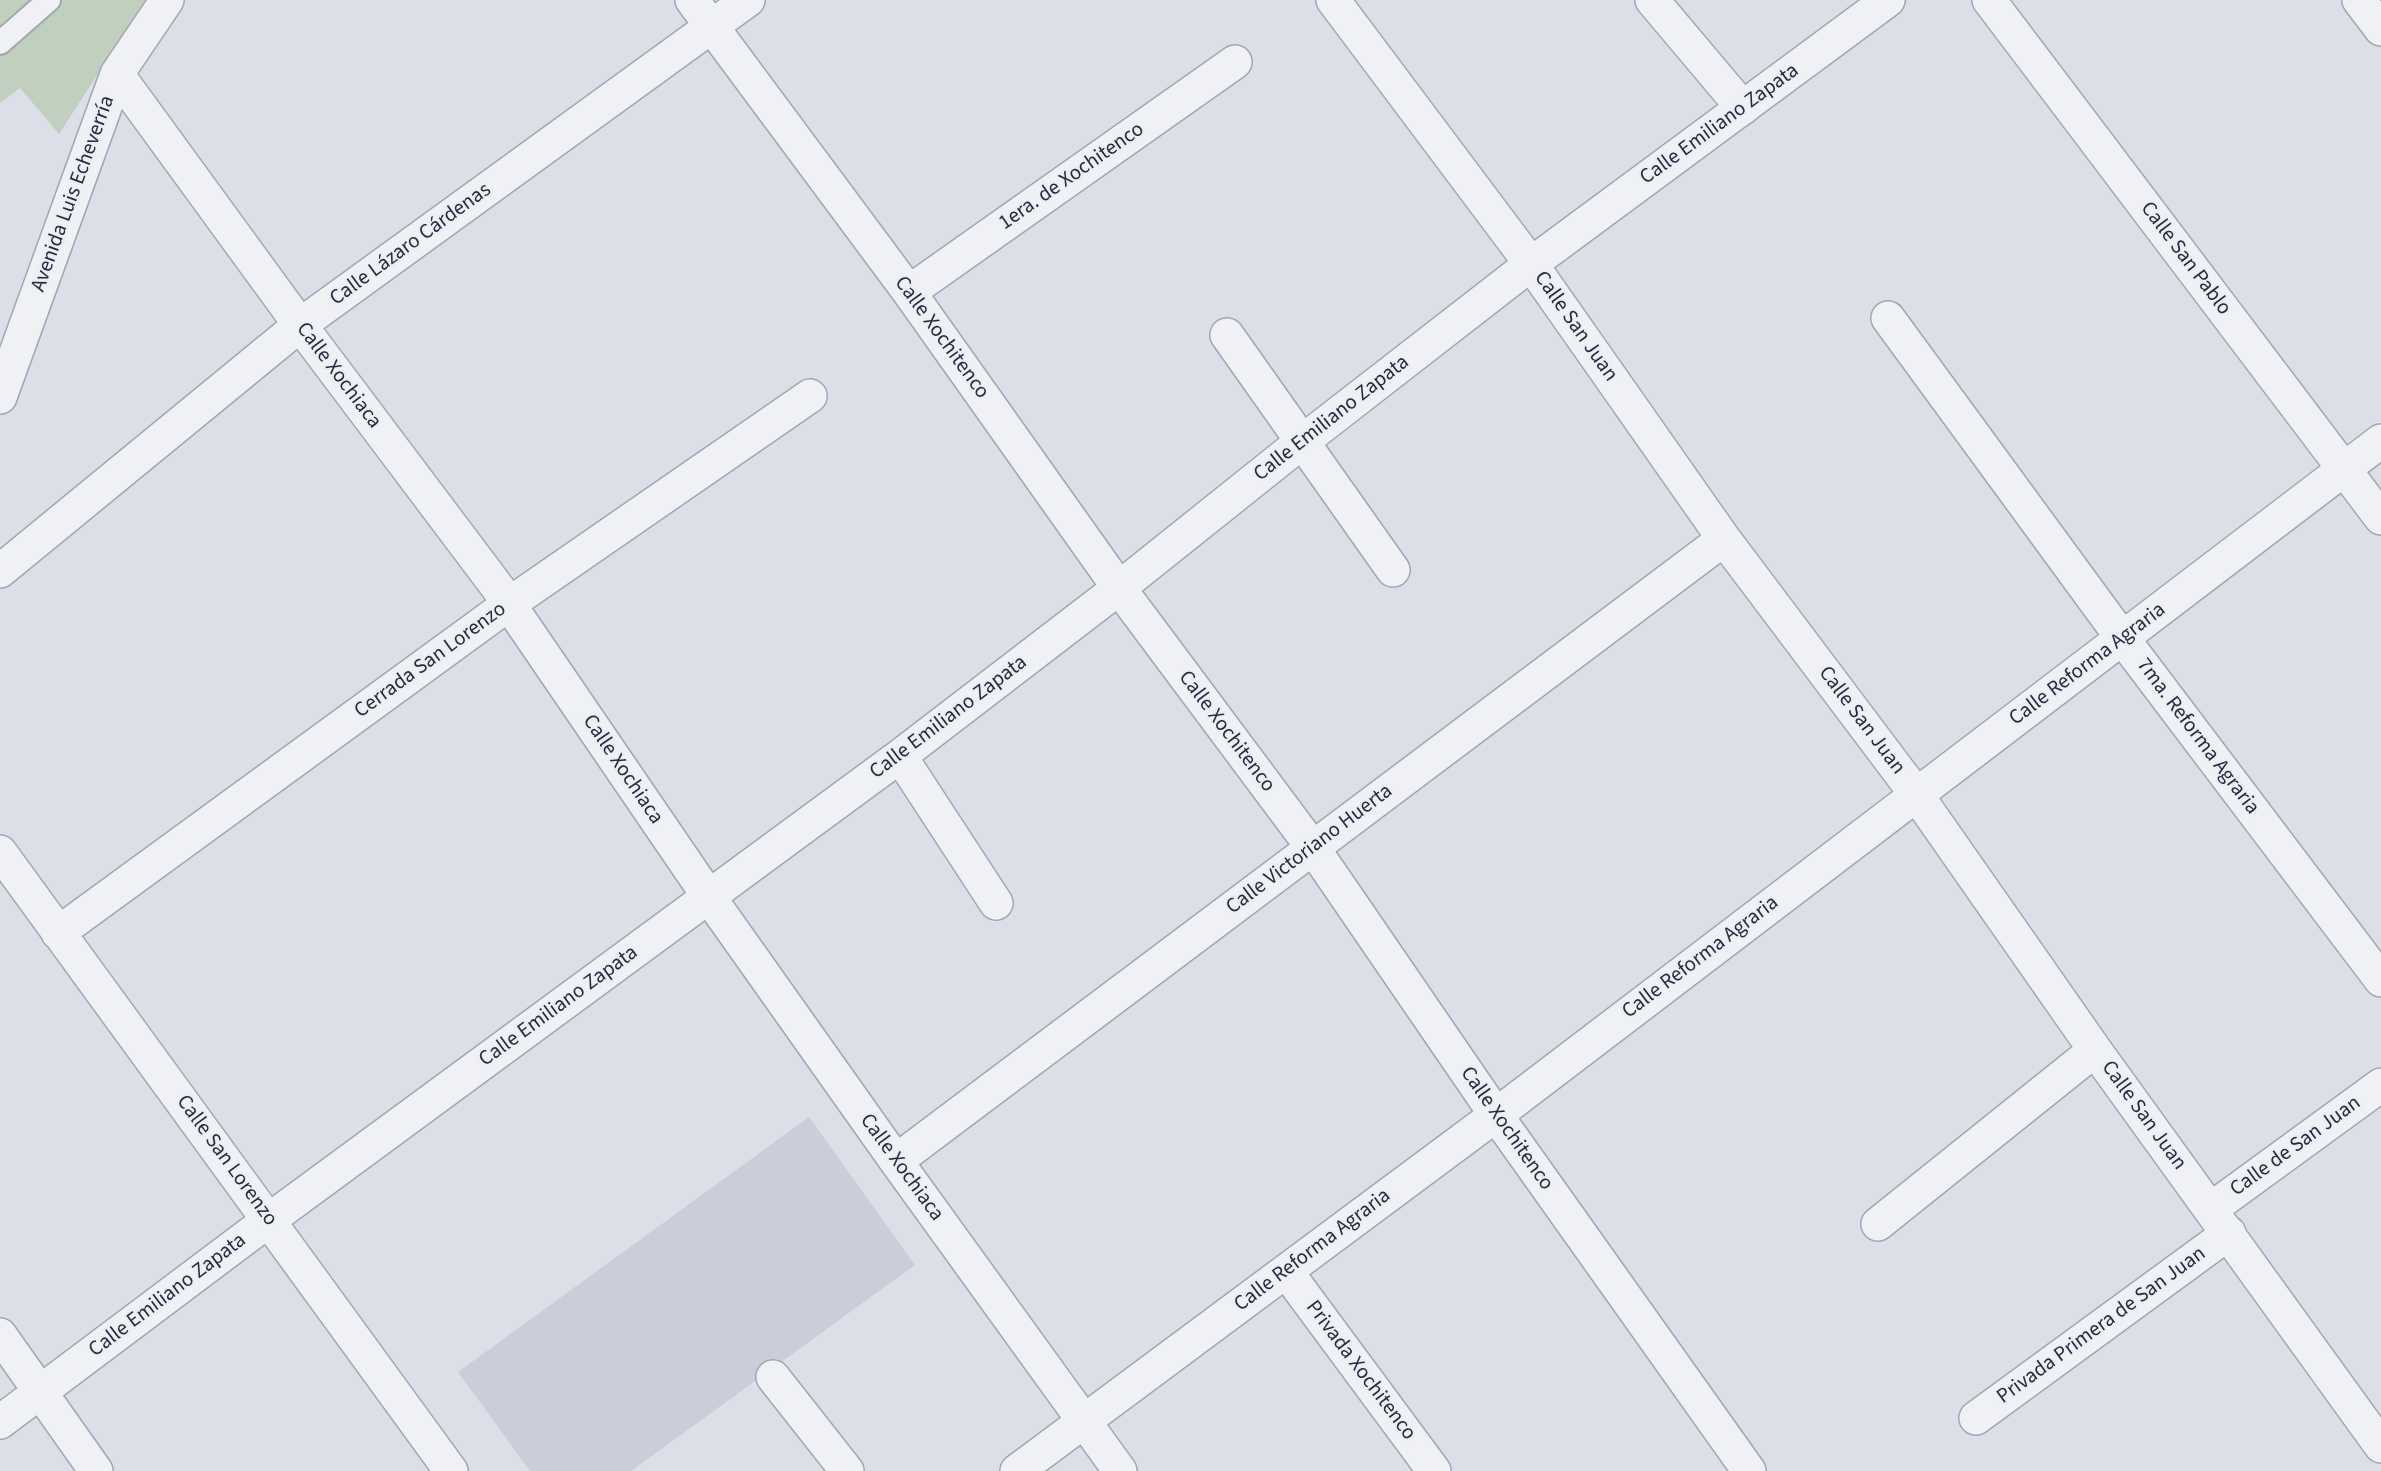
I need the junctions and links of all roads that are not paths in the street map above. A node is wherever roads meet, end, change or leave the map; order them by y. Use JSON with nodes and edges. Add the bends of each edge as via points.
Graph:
{"nodes":[{"id":1,"x":49,"y":0,"type":"edge"},
{"id":2,"x":167,"y":0,"type":"edge"},
{"id":3,"x":692,"y":0,"type":"edge"},
{"id":4,"x":748,"y":0,"type":"edge"},
{"id":5,"x":1334,"y":0,"type":"edge"},
{"id":6,"x":1652,"y":0,"type":"edge"},
{"id":7,"x":1888,"y":0,"type":"edge"},
{"id":8,"x":1989,"y":0,"type":"edge"},
{"id":9,"x":2359,"y":0,"type":"edge"},
{"id":10,"x":712,"y":27,"type":"junction"},
{"id":11,"x":2381,"y":29,"type":"edge"},
{"id":12,"x":0,"y":43,"type":"edge"},
{"id":13,"x":1235,"y":62,"type":"dead end"},
{"id":14,"x":117,"y":74,"type":"junction"},
{"id":15,"x":1743,"y":108,"type":"junction"},
{"id":16,"x":1531,"y":264,"type":"junction"},
{"id":17,"x":909,"y":292,"type":"junction"},
{"id":18,"x":1888,"y":318,"type":"dead end"},
{"id":19,"x":300,"y":325,"type":"junction"},
{"id":20,"x":1227,"y":335,"type":"dead end"},
{"id":21,"x":810,"y":396,"type":"dead end"},
{"id":22,"x":0,"y":397,"type":"edge"},
{"id":23,"x":1303,"y":441,"type":"junction"},
{"id":24,"x":2381,"y":441,"type":"edge"},
{"id":25,"x":2344,"y":470,"type":"junction"},
{"id":26,"x":2381,"y":518,"type":"edge"},
{"id":27,"x":1724,"y":539,"type":"junction"},
{"id":28,"x":1393,"y":570,"type":"dead end"},
{"id":29,"x":0,"y":571,"type":"edge"},
{"id":30,"x":1119,"y":588,"type":"junction"},
{"id":31,"x":509,"y":604,"type":"junction"},
{"id":32,"x":2123,"y":639,"type":"junction"},
{"id":33,"x":900,"y":756,"type":"junction"},
{"id":34,"x":1916,"y":794,"type":"junction"},
{"id":35,"x":1313,"y":848,"type":"junction"},
{"id":36,"x":0,"y":852,"type":"edge"},
{"id":37,"x":709,"y":897,"type":"junction"},
{"id":38,"x":996,"y":903,"type":"dead end"},
{"id":39,"x":58,"y":933,"type":"junction"},
{"id":40,"x":2381,"y":980,"type":"edge"},
{"id":41,"x":2096,"y":1050,"type":"junction"},
{"id":42,"x":2381,"y":1085,"type":"edge"},
{"id":43,"x":1496,"y":1115,"type":"junction"},
{"id":44,"x":896,"y":1161,"type":"junction"},
{"id":45,"x":269,"y":1220,"type":"junction"},
{"id":46,"x":2220,"y":1221,"type":"junction"},
{"id":47,"x":1878,"y":1224,"type":"dead end"},
{"id":48,"x":1286,"y":1271,"type":"junction"},
{"id":49,"x":0,"y":1335,"type":"edge"},
{"id":50,"x":773,"y":1377,"type":"dead end"},
{"id":51,"x":41,"y":1392,"type":"junction"},
{"id":52,"x":1976,"y":1418,"type":"dead end"},
{"id":53,"x":1084,"y":1421,"type":"junction"},
{"id":54,"x":0,"y":1422,"type":"edge"},
{"id":55,"x":2381,"y":1446,"type":"edge"},
{"id":56,"x":96,"y":1471,"type":"edge"},
{"id":57,"x":451,"y":1471,"type":"edge"},
{"id":58,"x":847,"y":1471,"type":"edge"},
{"id":59,"x":1017,"y":1471,"type":"edge"},
{"id":60,"x":1120,"y":1471,"type":"edge"},
{"id":61,"x":1434,"y":1471,"type":"edge"},
{"id":62,"x":1749,"y":1471,"type":"edge"}],
"edges":[{"from":1,"to":12,"type":"lane"},
{"from":2,"to":14,"type":"street","name":"Avenida Luis Echeverría"},
{"from":3,"to":10,"type":"street","name":"Calle Xochitenco"},
{"from":4,"to":10,"type":"street","name":"Calle Lázaro Cárdenas"},
{"from":5,"to":16,"type":"street","name":"Calle San Juan"},
{"from":6,"to":15,"type":"street"},
{"from":7,"to":15,"type":"street","name":"Calle Emiliano Zapata"},
{"from":8,"to":25,"type":"street","name":"Calle San Pablo"},
{"from":9,"to":11,"type":"street"},
{"from":10,"to":17,"type":"street","name":"Calle Xochitenco"},
{"from":10,"to":19,"type":"street","name":"Calle Lázaro Cárdenas"},
{"from":13,"to":17,"type":"street","name":"1era. de Xochitenco"},
{"from":14,"to":19,"type":"street","name":"Calle Xochiaca"},
{"from":14,"to":22,"type":"street","name":"Avenida Luis Echeverría"},
{"from":15,"to":16,"type":"street","name":"Calle Emiliano Zapata"},
{"from":16,"to":23,"type":"street","name":"Calle Emiliano Zapata"},
{"from":16,"to":27,"type":"street","name":"Calle San Juan"},
{"from":17,"to":30,"type":"street","name":"Calle Xochitenco"},
{"from":18,"to":32,"type":"street","name":"7ma. Reforma Agraria"},
{"from":19,"to":29,"type":"street","name":"Calle Lázaro Cárdenas"},
{"from":19,"to":31,"type":"street","name":"Calle Xochiaca"},
{"from":20,"to":23,"type":"street"},
{"from":21,"to":31,"type":"street","name":"Cerrada San Lorenzo"},
{"from":23,"to":28,"type":"street"},
{"from":23,"to":30,"type":"street","name":"Calle Emiliano Zapata"},
{"from":24,"to":25,"type":"street","name":"Calle Reforma Agraria"},
{"from":25,"to":26,"type":"street","name":"Calle San Pablo"},
{"from":25,"to":32,"type":"street","name":"Calle Reforma Agraria"},
{"from":27,"to":34,"type":"street","name":"Calle San Juan"},
{"from":27,"to":35,"type":"street","name":"Calle Victoriano Huerta"},
{"from":30,"to":33,"type":"street","name":"Calle Emiliano Zapata"},
{"from":30,"to":35,"type":"street","name":"Calle Xochitenco"},
{"from":31,"to":37,"type":"street","name":"Calle Xochiaca"},
{"from":31,"to":39,"type":"street","name":"Cerrada San Lorenzo"},
{"from":32,"to":34,"type":"street","name":"Calle Reforma Agraria"},
{"from":32,"to":40,"type":"street","name":"7ma. Reforma Agraria"},
{"from":33,"to":37,"type":"street","name":"Calle Emiliano Zapata"},
{"from":33,"to":38,"type":"street"},
{"from":34,"to":41,"type":"street","name":"Calle San Juan"},
{"from":34,"to":43,"type":"street","name":"Calle Reforma Agraria"},
{"from":35,"to":43,"type":"street","name":"Calle Xochitenco"},
{"from":35,"to":44,"type":"street","name":"Calle Victoriano Huerta"},
{"from":36,"to":39,"type":"street","name":"Calle San Lorenzo"},
{"from":37,"to":44,"type":"street","name":"Calle Xochiaca"},
{"from":37,"to":45,"type":"street","name":"Calle Emiliano Zapata"},
{"from":39,"to":45,"type":"street","name":"Calle San Lorenzo"},
{"from":41,"to":46,"type":"street","name":"Calle San Juan"},
{"from":41,"to":47,"type":"street"},
{"from":42,"to":46,"type":"street","name":"Calle de San Juan"},
{"from":43,"to":48,"type":"street","name":"Calle Reforma Agraria"},
{"from":43,"to":62,"type":"street","name":"Calle Xochitenco"},
{"from":44,"to":53,"type":"street","name":"Calle Xochiaca"},
{"from":45,"to":51,"type":"street","name":"Calle Emiliano Zapata"},
{"from":45,"to":57,"type":"street","name":"Calle San Lorenzo"},
{"from":46,"to":52,"type":"street","name":"Privada Primera de San Juan"},
{"from":46,"to":55,"type":"street","name":"Calle San Juan"},
{"from":48,"to":53,"type":"street","name":"Calle Reforma Agraria"},
{"from":48,"to":61,"type":"street","name":"Privada Xochitenco"},
{"from":49,"to":51,"type":"street"},
{"from":50,"to":58,"type":"street"},
{"from":51,"to":54,"type":"street","name":"Calle Emiliano Zapata"},
{"from":51,"to":56,"type":"street"},
{"from":53,"to":59,"type":"street","name":"Calle Reforma Agraria"},
{"from":53,"to":60,"type":"street","name":"Calle Xochiaca"}]}
